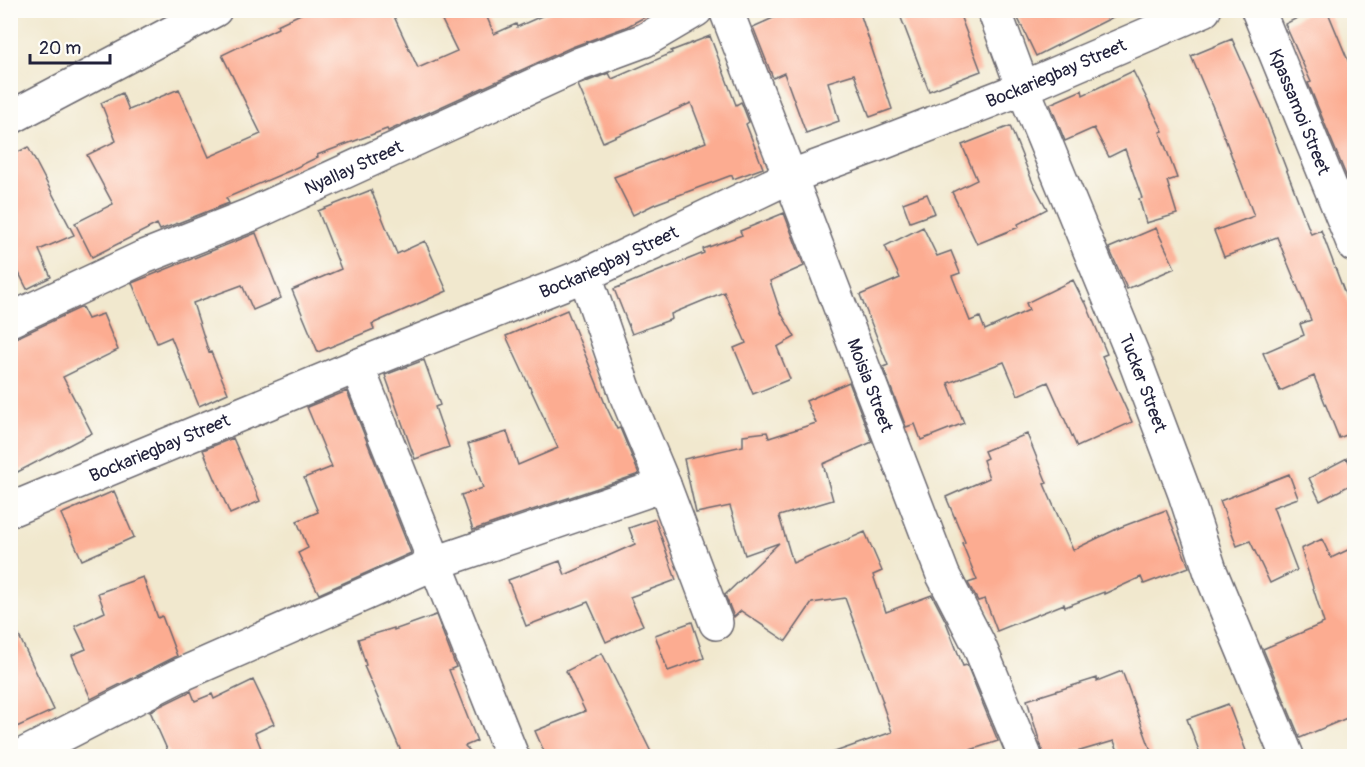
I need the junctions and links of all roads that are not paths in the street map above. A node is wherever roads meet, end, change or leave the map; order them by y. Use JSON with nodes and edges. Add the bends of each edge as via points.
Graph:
{"nodes":[{"id":1,"x":215,"y":10,"type":"edge"},
{"id":2,"x":696,"y":10,"type":"edge"},
{"id":3,"x":726,"y":10,"type":"edge"},
{"id":4,"x":994,"y":10,"type":"edge"},
{"id":5,"x":1204,"y":10,"type":"edge"},
{"id":6,"x":1258,"y":10,"type":"edge"},
{"id":7,"x":1023,"y":88,"type":"junction"},
{"id":8,"x":10,"y":118,"type":"edge"},
{"id":9,"x":789,"y":177,"type":"junction"},
{"id":10,"x":1354,"y":245,"type":"edge"},
{"id":11,"x":585,"y":275,"type":"junction"},
{"id":12,"x":10,"y":320,"type":"edge"},
{"id":13,"x":357,"y":366,"type":"junction"},
{"id":14,"x":664,"y":485,"type":"junction"},
{"id":15,"x":10,"y":510,"type":"edge"},
{"id":16,"x":435,"y":563,"type":"junction"},
{"id":17,"x":716,"y":623,"type":"dead end"},
{"id":18,"x":21,"y":756,"type":"edge"},
{"id":19,"x":512,"y":756,"type":"edge"},
{"id":20,"x":1025,"y":756,"type":"edge"},
{"id":21,"x":1287,"y":756,"type":"edge"}],
"edges":[{"from":1,"to":8,"type":"street"},
{"from":2,"to":12,"type":"street","name":"Nyallay Street","via":[[645,40],[580,64]]},
{"from":3,"to":9,"type":"street","name":"Moisia Street"},
{"from":4,"to":7,"type":"street","name":"Tucker Street"},
{"from":5,"to":7,"type":"street","name":"Bockariegbay Street"},
{"from":6,"to":10,"type":"street","name":"Kpassamoi Street"},
{"from":7,"to":9,"type":"street","name":"Bockariegbay Street"},
{"from":7,"to":21,"type":"street","name":"Tucker Street","via":[[1132,353],[1211,573]]},
{"from":9,"to":11,"type":"street","name":"Bockariegbay Street"},
{"from":9,"to":20,"type":"street","name":"Moisia Street","via":[[943,575],[978,643]]},
{"from":11,"to":13,"type":"street","name":"Bockariegbay Street"},
{"from":11,"to":14,"type":"street","via":[[624,388]]},
{"from":13,"to":15,"type":"street","name":"Bockariegbay Street"},
{"from":13,"to":16,"type":"street"},
{"from":14,"to":16,"type":"street"},
{"from":14,"to":17,"type":"street"},
{"from":16,"to":18,"type":"street","via":[[178,676]]},
{"from":16,"to":19,"type":"street"}]}
